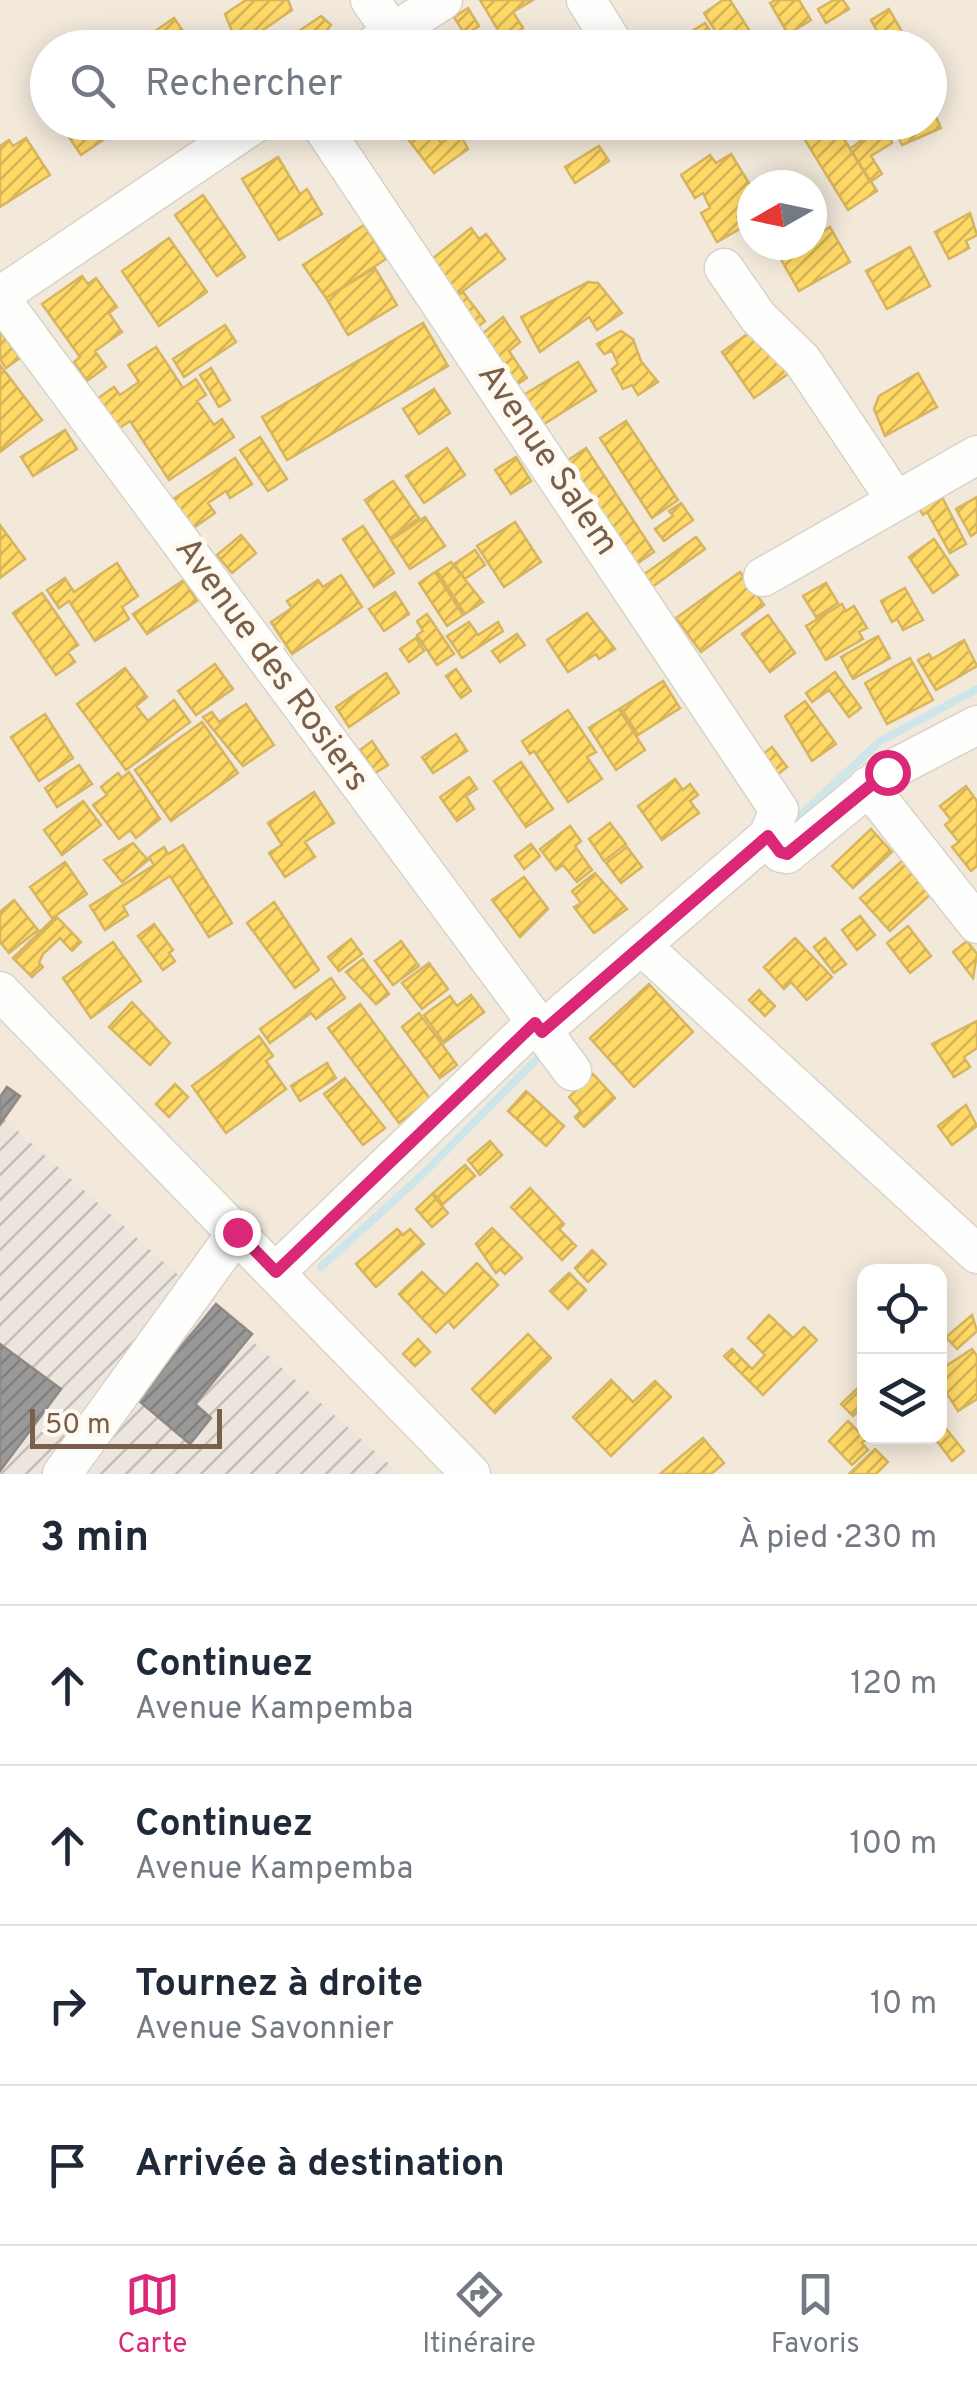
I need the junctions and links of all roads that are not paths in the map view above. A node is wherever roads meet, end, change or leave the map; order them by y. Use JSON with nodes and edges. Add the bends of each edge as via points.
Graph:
{"nodes":[{"id":1,"x":370,"y":0,"type":"edge"},
{"id":2,"x":443,"y":0,"type":"edge"},
{"id":3,"x":586,"y":0,"type":"edge"},
{"id":4,"x":378,"y":30,"type":"edge"},
{"id":5,"x":396,"y":30,"type":"edge"},
{"id":6,"x":605,"y":30,"type":"edge"},
{"id":7,"x":230,"y":140,"type":"edge"},
{"id":8,"x":331,"y":140,"type":"edge"},
{"id":9,"x":724,"y":268,"type":"dead end"},
{"id":10,"x":0,"y":297,"type":"edge"},
{"id":11,"x":977,"y":455,"type":"edge"},
{"id":12,"x":895,"y":499,"type":"junction"},
{"id":13,"x":762,"y":577,"type":"dead end"},
{"id":14,"x":977,"y":725,"type":"edge"},
{"id":15,"x":868,"y":786,"type":"junction"},
{"id":16,"x":774,"y":844,"type":"junction"},
{"id":17,"x":977,"y":924,"type":"edge"},
{"id":18,"x":652,"y":956,"type":"junction"},
{"id":19,"x":2,"y":999,"type":"edge"},
{"id":20,"x":553,"y":1046,"type":"junction"},
{"id":21,"x":237,"y":1232,"type":"junction"},
{"id":22,"x":977,"y":1254,"type":"edge"},
{"id":23,"x":276,"y":1272,"type":"junction"},
{"id":24,"x":62,"y":1474,"type":"edge"},
{"id":25,"x":471,"y":1474,"type":"edge"}],
"edges":[{"from":1,"to":4,"type":"street"},
{"from":2,"to":5,"type":"street"},
{"from":3,"to":6,"type":"street"},
{"from":7,"to":10,"type":"street"},
{"from":8,"to":16,"type":"street","name":"Avenue Salem","via":[[774,798]]},
{"from":9,"to":12,"type":"street","via":[[758,317],[802,360]]},
{"from":10,"to":20,"type":"street","name":"Avenue des Rosiers"},
{"from":11,"to":12,"type":"street"},
{"from":12,"to":13,"type":"street"},
{"from":14,"to":15,"type":"street"},
{"from":15,"to":16,"type":"street","via":[[796,848]]},
{"from":15,"to":17,"type":"street"},
{"from":16,"to":18,"type":"street"},
{"from":18,"to":20,"type":"street"},
{"from":18,"to":22,"type":"street"},
{"from":19,"to":21,"type":"street"},
{"from":20,"to":23,"type":"street"},
{"from":21,"to":23,"type":"street"},
{"from":21,"to":24,"type":"street"},
{"from":23,"to":25,"type":"street"}]}
